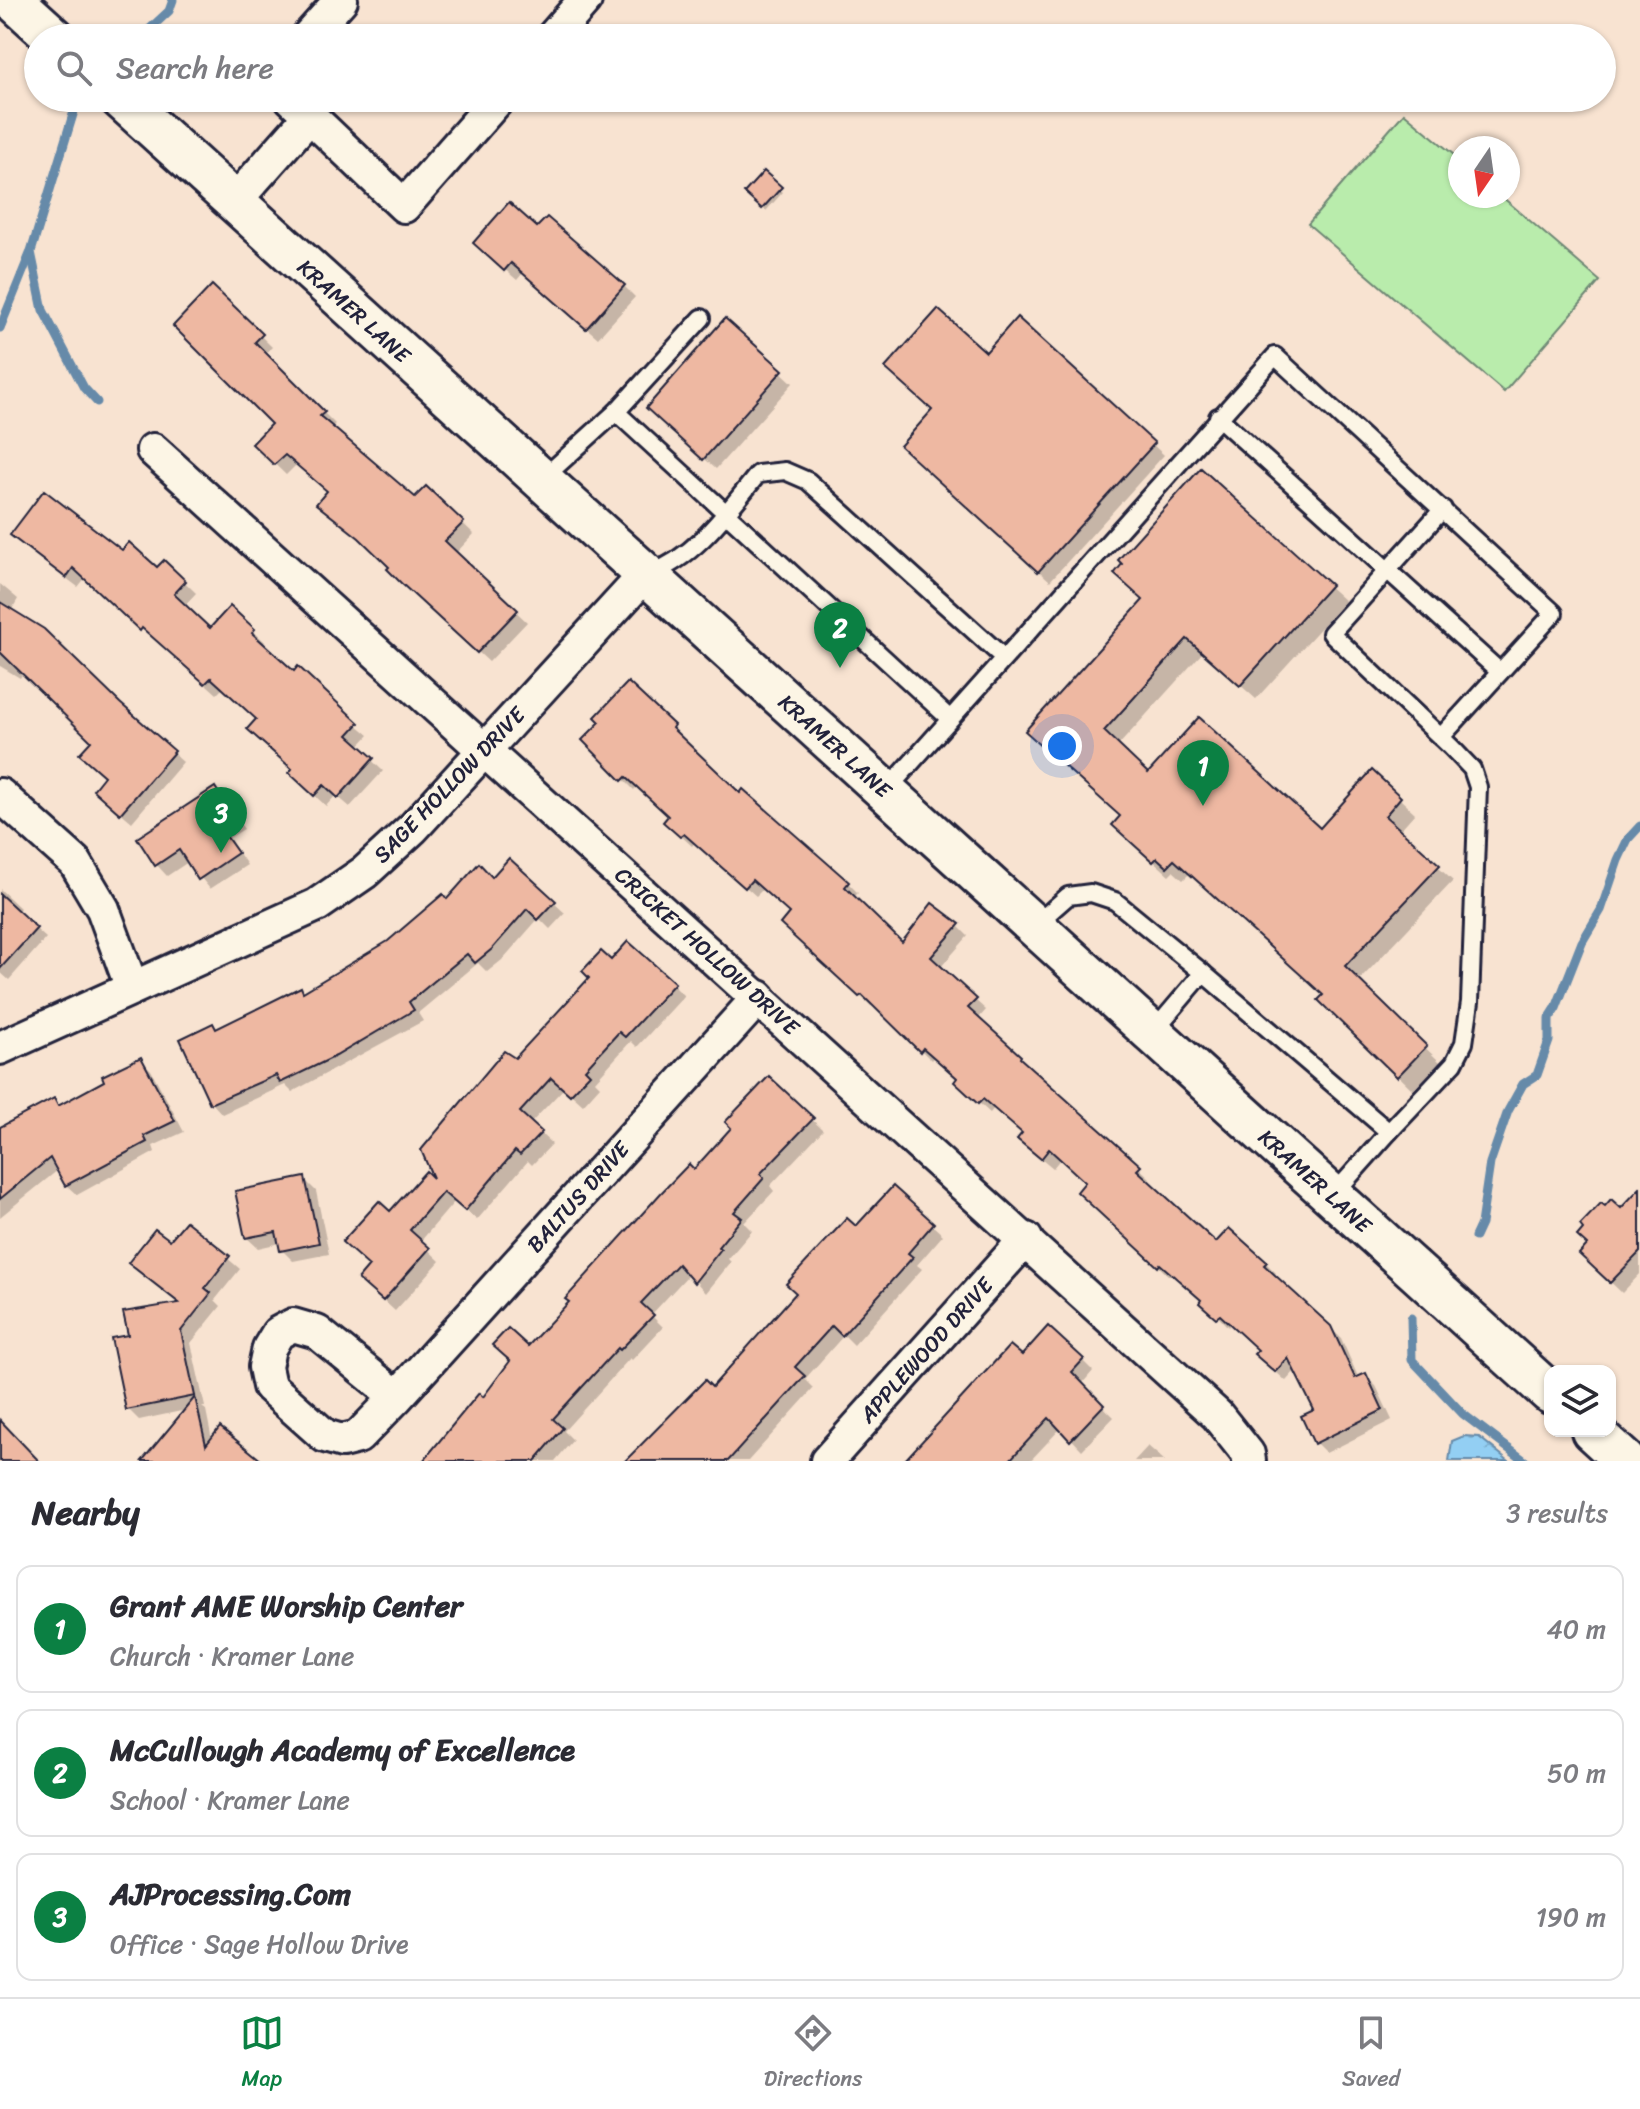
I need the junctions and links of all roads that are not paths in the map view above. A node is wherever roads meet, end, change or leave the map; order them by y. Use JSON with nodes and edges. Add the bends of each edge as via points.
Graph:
{"nodes":[{"id":1,"x":13,"y":0,"type":"edge"},
{"id":2,"x":341,"y":0,"type":"edge"},
{"id":3,"x":585,"y":0,"type":"edge"},
{"id":4,"x":40,"y":24,"type":"edge"},
{"id":5,"x":320,"y":24,"type":"edge"},
{"id":6,"x":564,"y":24,"type":"edge"},
{"id":7,"x":135,"y":112,"type":"edge"},
{"id":8,"x":297,"y":112,"type":"edge"},
{"id":9,"x":305,"y":112,"type":"edge"},
{"id":10,"x":487,"y":112,"type":"edge"},
{"id":11,"x":234,"y":202,"type":"junction"},
{"id":12,"x":702,"y":318,"type":"dead end"},
{"id":13,"x":616,"y":412,"type":"junction"},
{"id":14,"x":1218,"y":417,"type":"junction"},
{"id":15,"x":153,"y":450,"type":"dead end"},
{"id":16,"x":540,"y":480,"type":"junction"},
{"id":17,"x":1443,"y":509,"type":"junction"},
{"id":18,"x":726,"y":513,"type":"junction"},
{"id":19,"x":1387,"y":571,"type":"junction"},
{"id":20,"x":645,"y":575,"type":"junction"},
{"id":21,"x":1004,"y":658,"type":"junction"},
{"id":22,"x":1500,"y":672,"type":"junction"},
{"id":23,"x":950,"y":719,"type":"junction"},
{"id":24,"x":1441,"y":737,"type":"junction"},
{"id":25,"x":484,"y":750,"type":"junction"},
{"id":26,"x":886,"y":792,"type":"junction"},
{"id":27,"x":0,"y":795,"type":"edge"},
{"id":28,"x":1034,"y":926,"type":"junction"},
{"id":29,"x":1203,"y":973,"type":"junction"},
{"id":30,"x":132,"y":988,"type":"junction"},
{"id":31,"x":759,"y":997,"type":"junction"},
{"id":32,"x":1152,"y":1033,"type":"junction"},
{"id":33,"x":0,"y":1048,"type":"edge"},
{"id":34,"x":1389,"y":1132,"type":"junction"},
{"id":35,"x":1332,"y":1196,"type":"junction"},
{"id":36,"x":1026,"y":1239,"type":"junction"},
{"id":37,"x":1544,"y":1388,"type":"edge"},
{"id":38,"x":397,"y":1397,"type":"dead end"},
{"id":39,"x":1599,"y":1437,"type":"edge"},
{"id":40,"x":1640,"y":1450,"type":"edge"},
{"id":41,"x":827,"y":1461,"type":"edge"},
{"id":42,"x":1249,"y":1461,"type":"edge"},
{"id":43,"x":1625,"y":1461,"type":"edge"},
{"id":44,"x":1631,"y":1461,"type":"edge"}],
"edges":[{"from":1,"to":4,"type":"street"},
{"from":2,"to":5,"type":"street"},
{"from":3,"to":6,"type":"street"},
{"from":7,"to":11,"type":"street","name":"KRAMER LANE"},
{"from":8,"to":11,"type":"street"},
{"from":9,"to":10,"type":"street","via":[[404,206]]},
{"from":11,"to":16,"type":"street","name":"KRAMER LANE"},
{"from":12,"to":13,"type":"lane"},
{"from":13,"to":16,"type":"lane"},
{"from":13,"to":18,"type":"lane"},
{"from":14,"to":17,"type":"lane","via":[[1275,356]]},
{"from":14,"to":19,"type":"lane"},
{"from":14,"to":21,"type":"lane"},
{"from":15,"to":25,"type":"street","name":"CRICKET HOLLOW DRIVE"},
{"from":16,"to":20,"type":"street","name":"KRAMER LANE"},
{"from":17,"to":19,"type":"lane"},
{"from":17,"to":22,"type":"lane","via":[[1554,613]]},
{"from":18,"to":20,"type":"lane","via":[[683,557]]},
{"from":18,"to":21,"type":"lane","via":[[758,474],[785,471],[808,481]]},
{"from":18,"to":23,"type":"lane"},
{"from":19,"to":22,"type":"lane"},
{"from":19,"to":24,"type":"lane","via":[[1331,633]]},
{"from":20,"to":25,"type":"street","name":"SAGE HOLLOW DRIVE"},
{"from":20,"to":26,"type":"street","name":"KRAMER LANE"},
{"from":21,"to":23,"type":"lane"},
{"from":22,"to":24,"type":"lane"},
{"from":23,"to":26,"type":"lane"},
{"from":24,"to":34,"type":"lane","via":[[1472,769],[1478,787],[1470,1002],[1464,1043],[1454,1063]]},
{"from":25,"to":30,"type":"street","name":"SAGE HOLLOW DRIVE","via":[[403,837],[317,905]]},
{"from":25,"to":31,"type":"street","name":"CRICKET HOLLOW DRIVE"},
{"from":26,"to":28,"type":"street","name":"KRAMER LANE"},
{"from":27,"to":30,"type":"street","via":[[75,862],[103,909]]},
{"from":28,"to":29,"type":"lane","via":[[1068,896],[1091,893],[1115,901]]},
{"from":28,"to":32,"type":"street","name":"KRAMER LANE"},
{"from":29,"to":32,"type":"lane"},
{"from":29,"to":34,"type":"lane"},
{"from":30,"to":33,"type":"street","name":"SAGE HOLLOW DRIVE"},
{"from":31,"to":36,"type":"street","name":"CRICKET HOLLOW DRIVE"},
{"from":31,"to":38,"type":"street","name":"BALTUS DRIVE"},
{"from":32,"to":35,"type":"street","name":"KRAMER LANE"},
{"from":34,"to":35,"type":"lane"},
{"from":35,"to":37,"type":"street","name":"KRAMER LANE"},
{"from":36,"to":41,"type":"street","name":"APPLEWOOD DRIVE"},
{"from":36,"to":42,"type":"street","name":"CRICKET HOLLOW DRIVE","via":[[1217,1415]]},
{"from":39,"to":43,"type":"street"},
{"from":40,"to":44,"type":"street"}]}
